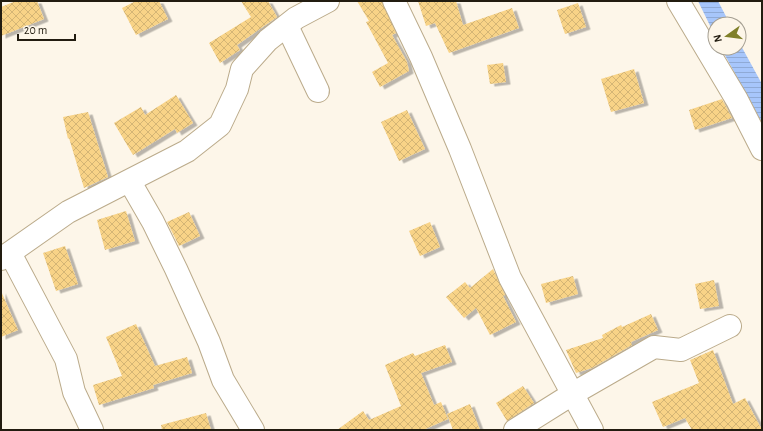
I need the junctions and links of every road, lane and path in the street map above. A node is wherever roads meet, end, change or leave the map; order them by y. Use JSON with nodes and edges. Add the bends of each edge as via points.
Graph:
{"nodes":[{"id":1,"x":328,"y":1,"type":"edge"},
{"id":2,"x":394,"y":1,"type":"edge"},
{"id":3,"x":682,"y":9,"type":"edge"},
{"id":4,"x":287,"y":26,"type":"junction"},
{"id":5,"x":318,"y":92,"type":"dead end"},
{"id":6,"x":762,"y":149,"type":"edge"},
{"id":7,"x":130,"y":182,"type":"junction"},
{"id":8,"x":5,"y":256,"type":"edge"},
{"id":9,"x":730,"y":326,"type":"dead end"},
{"id":10,"x":574,"y":393,"type":"junction"},
{"id":11,"x":92,"y":430,"type":"edge"},
{"id":12,"x":253,"y":430,"type":"edge"},
{"id":13,"x":515,"y":430,"type":"edge"},
{"id":14,"x":592,"y":430,"type":"edge"}],
"edges":[{"from":1,"to":4,"type":"street"},
{"from":2,"to":10,"type":"street","via":[[460,149],[510,278]]},
{"from":3,"to":6,"type":"street","via":[[737,100]]},
{"from":4,"to":5,"type":"street"},
{"from":4,"to":7,"type":"street","via":[[268,40],[242,69],[237,89],[220,125],[187,151]]},
{"from":7,"to":8,"type":"street","via":[[68,212]]},
{"from":7,"to":12,"type":"street","via":[[179,276],[223,380]]},
{"from":8,"to":11,"type":"street","via":[[66,358],[74,392]]},
{"from":9,"to":10,"type":"street","via":[[681,350],[654,347]]},
{"from":10,"to":13,"type":"street"},
{"from":10,"to":14,"type":"street"}]}
